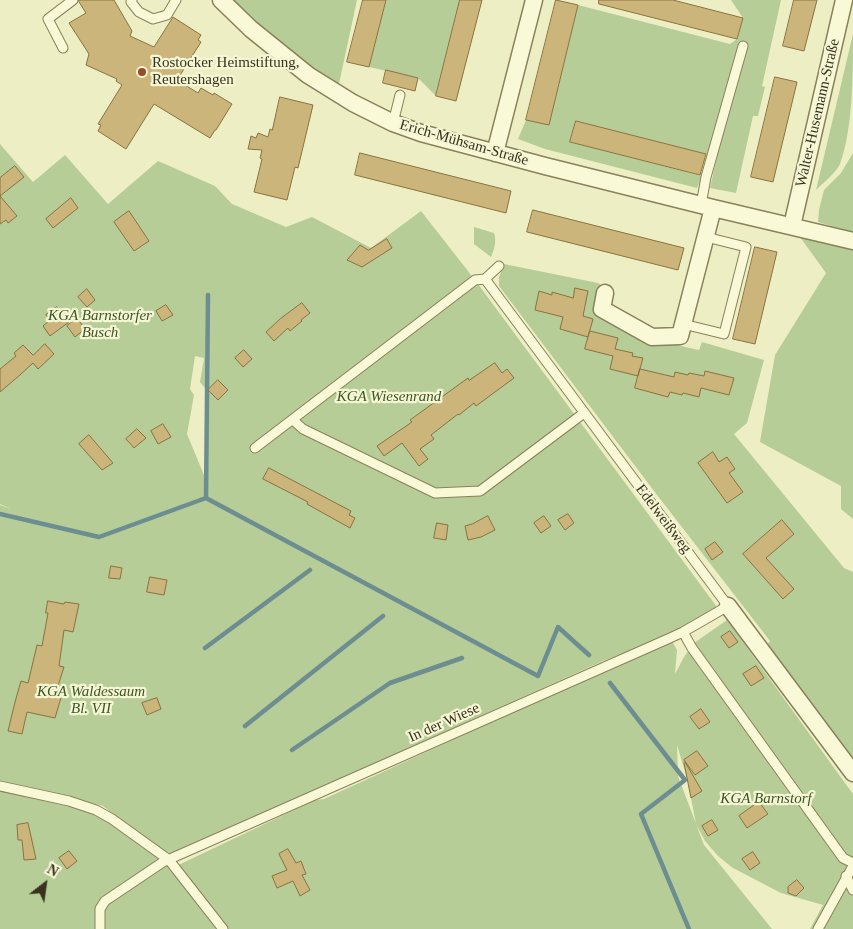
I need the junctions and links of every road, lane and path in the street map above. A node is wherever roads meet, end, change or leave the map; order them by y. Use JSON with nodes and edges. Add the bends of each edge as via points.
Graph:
{"nodes":[{"id":1,"x":73,"y":0,"type":"edge"},
{"id":2,"x":132,"y":0,"type":"edge"},
{"id":3,"x":176,"y":0,"type":"edge"},
{"id":4,"x":221,"y":0,"type":"edge"},
{"id":5,"x":534,"y":0,"type":"edge"},
{"id":6,"x":844,"y":0,"type":"edge"},
{"id":7,"x":743,"y":46,"type":"dead end"},
{"id":8,"x":63,"y":48,"type":"dead end"},
{"id":9,"x":400,"y":95,"type":"dead end"},
{"id":10,"x":393,"y":122,"type":"junction"},
{"id":11,"x":495,"y":152,"type":"junction"},
{"id":12,"x":707,"y":207,"type":"junction"},
{"id":13,"x":792,"y":226,"type":"junction"},
{"id":14,"x":706,"y":237,"type":"junction"},
{"id":15,"x":853,"y":241,"type":"edge"},
{"id":16,"x":499,"y":266,"type":"dead end"},
{"id":17,"x":486,"y":278,"type":"junction"},
{"id":18,"x":605,"y":293,"type":"dead end"},
{"id":19,"x":683,"y":324,"type":"junction"},
{"id":20,"x":584,"y":413,"type":"junction"},
{"id":21,"x":293,"y":420,"type":"junction"},
{"id":22,"x":255,"y":448,"type":"dead end"},
{"id":23,"x":728,"y":606,"type":"junction"},
{"id":24,"x":683,"y":632,"type":"junction"},
{"id":25,"x":853,"y":773,"type":"edge"},
{"id":26,"x":0,"y":786,"type":"edge"},
{"id":27,"x":169,"y":860,"type":"junction"},
{"id":28,"x":853,"y":864,"type":"edge"},
{"id":29,"x":846,"y":876,"type":"junction"},
{"id":30,"x":853,"y":890,"type":"edge"},
{"id":31,"x":100,"y":929,"type":"edge"},
{"id":32,"x":223,"y":929,"type":"edge"},
{"id":33,"x":818,"y":929,"type":"edge"}],
"edges":[{"from":1,"to":8,"type":"lane","via":[[48,19]]},
{"from":2,"to":3,"type":"lane","via":[[139,12],[153,19],[167,15]]},
{"from":4,"to":10,"type":"street","name":"Erich-Mühsam-Straße","via":[[308,75],[353,103]]},
{"from":5,"to":11,"type":"street"},
{"from":6,"to":13,"type":"street","name":"Walter-Husemann-Straße"},
{"from":7,"to":12,"type":"lane","via":[[706,177]]},
{"from":9,"to":10,"type":"lane"},
{"from":10,"to":11,"type":"street","name":"Erich-Mühsam-Straße","via":[[421,133]]},
{"from":11,"to":12,"type":"street","name":"Erich-Mühsam-Straße"},
{"from":12,"to":13,"type":"street","name":"Erich-Mühsam-Straße"},
{"from":12,"to":14,"type":"street"},
{"from":13,"to":15,"type":"street","name":"Erich-Mühsam-Straße"},
{"from":14,"to":19,"type":"street"},
{"from":14,"to":19,"type":"lane","via":[[746,247],[724,334]]},
{"from":16,"to":17,"type":"lane"},
{"from":17,"to":20,"type":"lane","name":"Edelweißweg"},
{"from":17,"to":21,"type":"lane","via":[[475,280]]},
{"from":18,"to":19,"type":"street","via":[[602,309],[652,337],[680,336]]},
{"from":20,"to":21,"type":"lane","via":[[480,491],[435,494],[303,429]]},
{"from":20,"to":23,"type":"lane","name":"Edelweißweg"},
{"from":21,"to":22,"type":"lane"},
{"from":23,"to":24,"type":"lane","name":"In der Wiese"},
{"from":23,"to":25,"type":"street","name":"Edelweißweg"},
{"from":24,"to":27,"type":"lane","name":"In der Wiese"},
{"from":24,"to":28,"type":"lane","via":[[843,858]]},
{"from":26,"to":27,"type":"lane","via":[[96,810]]},
{"from":27,"to":31,"type":"lane","name":"In der Wiese","via":[[105,901],[100,909]]},
{"from":27,"to":32,"type":"lane"},
{"from":28,"to":29,"type":"lane"},
{"from":29,"to":30,"type":"lane"},
{"from":29,"to":33,"type":"lane"}]}
